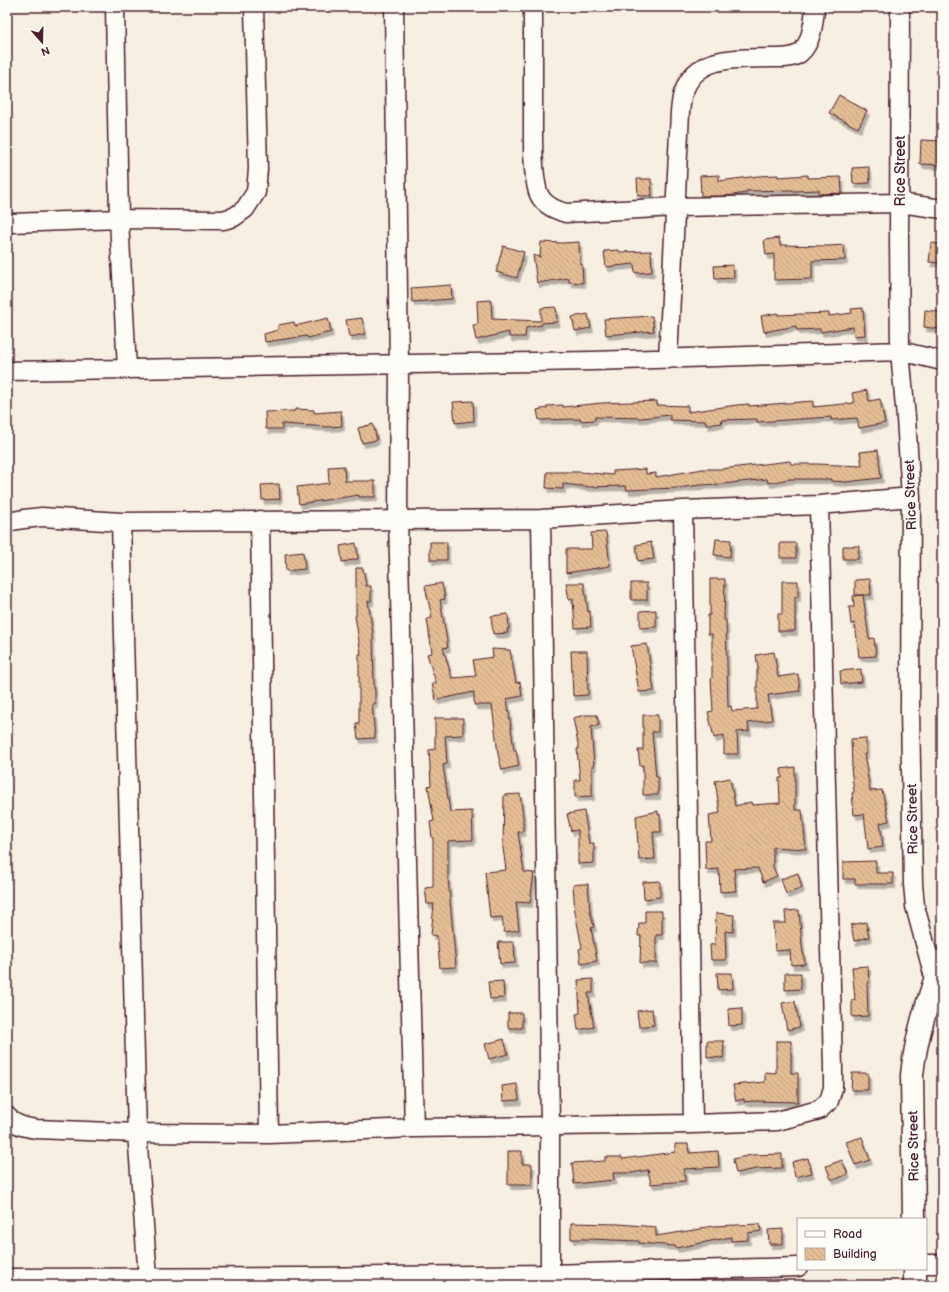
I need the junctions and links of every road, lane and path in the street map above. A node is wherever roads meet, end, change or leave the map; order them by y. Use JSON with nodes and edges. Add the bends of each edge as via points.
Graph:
{"nodes":[{"id":1,"x":115,"y":7,"type":"edge"},
{"id":2,"x":254,"y":7,"type":"edge"},
{"id":3,"x":394,"y":7,"type":"edge"},
{"id":4,"x":533,"y":7,"type":"edge"},
{"id":5,"x":815,"y":7,"type":"edge"},
{"id":6,"x":900,"y":7,"type":"edge"},
{"id":7,"x":900,"y":203,"type":"junction"},
{"id":8,"x":676,"y":207,"type":"junction"},
{"id":9,"x":942,"y":208,"type":"edge"},
{"id":10,"x":119,"y":219,"type":"junction"},
{"id":11,"x":7,"y":222,"type":"edge"},
{"id":12,"x":900,"y":351,"type":"junction"},
{"id":13,"x":668,"y":359,"type":"junction"},
{"id":14,"x":942,"y":361,"type":"edge"},
{"id":15,"x":399,"y":365,"type":"junction"},
{"id":16,"x":127,"y":369,"type":"junction"},
{"id":17,"x":7,"y":371,"type":"edge"},
{"id":18,"x":911,"y":498,"type":"junction"},
{"id":19,"x":819,"y":504,"type":"junction"},
{"id":20,"x":683,"y":510,"type":"junction"},
{"id":21,"x":398,"y":519,"type":"junction"},
{"id":22,"x":541,"y":519,"type":"junction"},
{"id":23,"x":260,"y":520,"type":"junction"},
{"id":24,"x":7,"y":522,"type":"edge"},
{"id":25,"x":121,"y":522,"type":"junction"},
{"id":26,"x":942,"y":960,"type":"edge"},
{"id":27,"x":935,"y":981,"type":"junction"},
{"id":28,"x":7,"y":1116,"type":"edge"},
{"id":29,"x":693,"y":1124,"type":"junction"},
{"id":30,"x":550,"y":1126,"type":"junction"},
{"id":31,"x":414,"y":1128,"type":"junction"},
{"id":32,"x":137,"y":1133,"type":"junction"},
{"id":33,"x":270,"y":1134,"type":"junction"},
{"id":34,"x":914,"y":1218,"type":"edge"},
{"id":35,"x":927,"y":1264,"type":"edge"},
{"id":36,"x":942,"y":1264,"type":"edge"},
{"id":37,"x":797,"y":1268,"type":"edge"},
{"id":38,"x":915,"y":1270,"type":"edge"},
{"id":39,"x":550,"y":1274,"type":"junction"},
{"id":40,"x":7,"y":1278,"type":"edge"},
{"id":41,"x":148,"y":1278,"type":"junction"},
{"id":42,"x":304,"y":1281,"type":"edge"},
{"id":43,"x":915,"y":1285,"type":"edge"}],
"edges":[{"from":1,"to":10,"type":"street"},
{"from":2,"to":10,"type":"street","via":[[258,168],[256,192],[245,209],[234,217],[223,220]]},
{"from":3,"to":15,"type":"street"},
{"from":4,"to":8,"type":"street","via":[[533,148],[538,192],[553,209],[566,213]]},
{"from":5,"to":8,"type":"street","via":[[808,43],[793,57],[714,62],[701,67],[692,75],[683,91],[680,112]]},
{"from":6,"to":7,"type":"street","name":"Rice Street"},
{"from":7,"to":8,"type":"street"},
{"from":7,"to":9,"type":"street"},
{"from":7,"to":12,"type":"street","name":"Rice Street"},
{"from":8,"to":13,"type":"street"},
{"from":10,"to":11,"type":"street"},
{"from":10,"to":16,"type":"street"},
{"from":12,"to":13,"type":"street"},
{"from":12,"to":14,"type":"street"},
{"from":12,"to":18,"type":"street","name":"Rice Street"},
{"from":13,"to":15,"type":"street"},
{"from":15,"to":16,"type":"street"},
{"from":15,"to":21,"type":"street"},
{"from":16,"to":17,"type":"street"},
{"from":18,"to":19,"type":"street"},
{"from":18,"to":27,"type":"street","name":"Rice Street","via":[[910,708],[913,884],[915,906]]},
{"from":19,"to":20,"type":"street"},
{"from":19,"to":29,"type":"street","via":[[833,1088],[829,1101],[819,1110],[801,1116],[777,1121]]},
{"from":20,"to":22,"type":"street"},
{"from":20,"to":29,"type":"street"},
{"from":21,"to":22,"type":"street"},
{"from":21,"to":23,"type":"street"},
{"from":21,"to":31,"type":"street"},
{"from":22,"to":30,"type":"street"},
{"from":23,"to":25,"type":"street"},
{"from":23,"to":33,"type":"street"},
{"from":24,"to":25,"type":"street","via":[[42,517]]},
{"from":25,"to":32,"type":"street"},
{"from":26,"to":27,"type":"street","name":"Rice Street"},
{"from":27,"to":34,"type":"street","name":"Rice Street","via":[[916,1039],[912,1075]]},
{"from":28,"to":32,"type":"street","via":[[14,1123],[36,1130]]},
{"from":29,"to":30,"type":"street"},
{"from":30,"to":31,"type":"street"},
{"from":30,"to":39,"type":"street"},
{"from":31,"to":33,"type":"street"},
{"from":32,"to":33,"type":"street"},
{"from":32,"to":41,"type":"street"},
{"from":35,"to":36,"type":"street"},
{"from":37,"to":39,"type":"street"},
{"from":38,"to":43,"type":"street"},
{"from":39,"to":42,"type":"street"},
{"from":40,"to":41,"type":"street"},
{"from":41,"to":42,"type":"street"}]}
